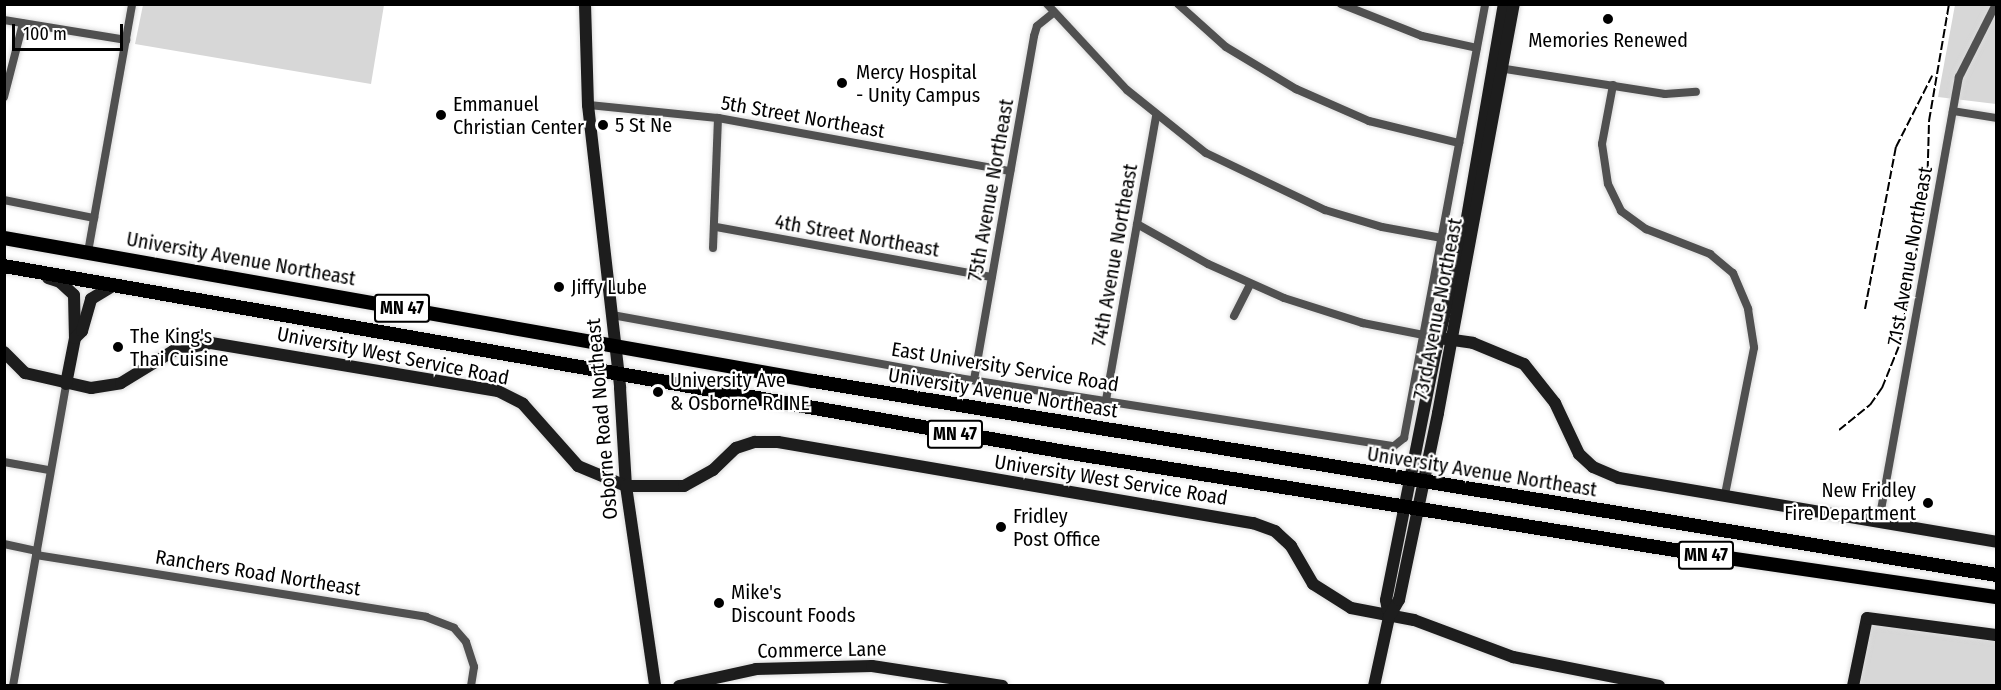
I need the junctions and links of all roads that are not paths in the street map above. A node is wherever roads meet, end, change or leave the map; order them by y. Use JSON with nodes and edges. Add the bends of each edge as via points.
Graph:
{"nodes":[{"id":1,"x":132,"y":4,"type":"edge"},
{"id":2,"x":585,"y":4,"type":"edge"},
{"id":3,"x":1047,"y":4,"type":"edge"},
{"id":4,"x":1178,"y":4,"type":"edge"},
{"id":5,"x":1341,"y":4,"type":"edge"},
{"id":6,"x":1485,"y":4,"type":"edge"},
{"id":7,"x":1504,"y":4,"type":"edge"},
{"id":8,"x":1515,"y":4,"type":"edge"},
{"id":9,"x":1996,"y":4,"type":"edge"},
{"id":10,"x":1053,"y":13,"type":"junction"},
{"id":11,"x":4,"y":20,"type":"edge"},
{"id":12,"x":23,"y":23,"type":"junction"},
{"id":13,"x":126,"y":40,"type":"junction"},
{"id":14,"x":1477,"y":48,"type":"junction"},
{"id":15,"x":1498,"y":68,"type":"junction"},
{"id":16,"x":1613,"y":85,"type":"junction"},
{"id":17,"x":1696,"y":92,"type":"dead end"},
{"id":18,"x":4,"y":97,"type":"edge"},
{"id":19,"x":588,"y":105,"type":"junction"},
{"id":20,"x":1953,"y":111,"type":"junction"},
{"id":21,"x":1156,"y":115,"type":"junction"},
{"id":22,"x":717,"y":118,"type":"junction"},
{"id":23,"x":1996,"y":118,"type":"edge"},
{"id":24,"x":1459,"y":143,"type":"junction"},
{"id":25,"x":1010,"y":171,"type":"junction"},
{"id":26,"x":4,"y":200,"type":"edge"},
{"id":27,"x":94,"y":218,"type":"junction"},
{"id":28,"x":1137,"y":224,"type":"junction"},
{"id":29,"x":716,"y":227,"type":"junction"},
{"id":30,"x":4,"y":238,"type":"edge"},
{"id":31,"x":1442,"y":238,"type":"junction"},
{"id":32,"x":713,"y":248,"type":"dead end"},
{"id":33,"x":88,"y":252,"type":"junction"},
{"id":34,"x":6,"y":266,"type":"edge"},
{"id":35,"x":992,"y":277,"type":"junction"},
{"id":36,"x":1250,"y":284,"type":"junction"},
{"id":37,"x":113,"y":286,"type":"junction"},
{"id":38,"x":612,"y":315,"type":"junction"},
{"id":39,"x":1234,"y":316,"type":"dead end"},
{"id":40,"x":1423,"y":335,"type":"junction"},
{"id":41,"x":75,"y":338,"type":"junction"},
{"id":42,"x":1439,"y":338,"type":"junction"},
{"id":43,"x":1452,"y":340,"type":"junction"},
{"id":44,"x":615,"y":345,"type":"junction"},
{"id":45,"x":4,"y":352,"type":"edge"},
{"id":46,"x":619,"y":374,"type":"junction"},
{"id":47,"x":974,"y":380,"type":"junction"},
{"id":48,"x":66,"y":384,"type":"junction"},
{"id":49,"x":1106,"y":400,"type":"junction"},
{"id":50,"x":1394,"y":446,"type":"joint"},
{"id":51,"x":4,"y":462,"type":"edge"},
{"id":52,"x":49,"y":470,"type":"junction"},
{"id":53,"x":1417,"y":482,"type":"junction"},
{"id":54,"x":626,"y":486,"type":"junction"},
{"id":55,"x":1725,"y":495,"type":"junction"},
{"id":56,"x":1412,"y":507,"type":"junction"},
{"id":57,"x":1879,"y":521,"type":"junction"},
{"id":58,"x":1996,"y":542,"type":"edge"},
{"id":59,"x":4,"y":544,"type":"edge"},
{"id":60,"x":36,"y":553,"type":"junction"},
{"id":61,"x":1996,"y":575,"type":"edge"},
{"id":62,"x":1996,"y":597,"type":"edge"},
{"id":63,"x":1389,"y":617,"type":"junction"},
{"id":64,"x":1996,"y":635,"type":"edge"},
{"id":65,"x":13,"y":686,"type":"edge"},
{"id":66,"x":471,"y":686,"type":"edge"},
{"id":67,"x":654,"y":686,"type":"edge"},
{"id":68,"x":679,"y":686,"type":"edge"},
{"id":69,"x":1002,"y":686,"type":"edge"},
{"id":70,"x":1374,"y":686,"type":"edge"},
{"id":71,"x":1659,"y":686,"type":"edge"},
{"id":72,"x":1853,"y":686,"type":"edge"}],
"edges":[{"from":1,"to":13,"type":"street"},
{"from":2,"to":19,"type":"street","name":"Osborne Road Northeast"},
{"from":3,"to":10,"type":"street"},
{"from":4,"to":24,"type":"street","via":[[1226,47],[1305,94],[1369,121]]},
{"from":5,"to":14,"type":"street","via":[[1404,30]]},
{"from":6,"to":14,"type":"street","name":"73rd Avenue Northeast"},
{"from":7,"to":15,"type":"street","name":"73rd Avenue Northeast"},
{"from":8,"to":15,"type":"street","name":"73rd Avenue Northeast"},
{"from":9,"to":20,"type":"street","name":"71st Avenue Northeast","via":[[1963,63]]},
{"from":10,"to":21,"type":"street","via":[[1105,69]]},
{"from":10,"to":25,"type":"street","name":"75th Avenue Northeast","via":[[1041,21],[1034,36]]},
{"from":11,"to":12,"type":"street"},
{"from":12,"to":13,"type":"street"},
{"from":12,"to":18,"type":"street"},
{"from":13,"to":27,"type":"street"},
{"from":14,"to":24,"type":"street","name":"73rd Avenue Northeast"},
{"from":15,"to":16,"type":"street"},
{"from":15,"to":42,"type":"street","name":"73rd Avenue Northeast"},
{"from":15,"to":43,"type":"street","name":"73rd Avenue Northeast"},
{"from":16,"to":17,"type":"street","via":[[1665,94]]},
{"from":16,"to":55,"type":"street","via":[[1602,144],[1608,184],[1622,211],[1646,230],[1710,254],[1732,273],[1748,309],[1754,348]]},
{"from":19,"to":22,"type":"street","name":"5th Street Northeast"},
{"from":19,"to":38,"type":"street","name":"Osborne Road Northeast"},
{"from":20,"to":23,"type":"street"},
{"from":20,"to":57,"type":"street","name":"71st Avenue Northeast"},
{"from":21,"to":28,"type":"street","name":"74th Avenue Northeast"},
{"from":21,"to":31,"type":"street","via":[[1206,153],[1325,210],[1382,227]]},
{"from":22,"to":25,"type":"street","name":"5th Street Northeast"},
{"from":22,"to":29,"type":"street"},
{"from":24,"to":31,"type":"street","name":"73rd Avenue Northeast"},
{"from":25,"to":35,"type":"street","name":"75th Avenue Northeast"},
{"from":26,"to":27,"type":"street"},
{"from":27,"to":33,"type":"street"},
{"from":28,"to":36,"type":"street"},
{"from":28,"to":49,"type":"street","name":"74th Avenue Northeast"},
{"from":29,"to":32,"type":"street"},
{"from":29,"to":35,"type":"street","name":"4th Street Northeast"},
{"from":30,"to":33,"type":"main road","name":"University Avenue Northeast","number":"MN 47"},
{"from":31,"to":40,"type":"street","name":"73rd Avenue Northeast"},
{"from":33,"to":44,"type":"main road","name":"University Avenue Northeast","number":"MN 47"},
{"from":34,"to":37,"type":"main road","number":"MN 47"},
{"from":34,"to":41,"type":"street","via":[[60,282],[71,290]]},
{"from":35,"to":47,"type":"street","name":"75th Avenue Northeast"},
{"from":36,"to":39,"type":"street"},
{"from":36,"to":40,"type":"street","via":[[1324,312]]},
{"from":37,"to":41,"type":"street","via":[[90,299],[82,331]]},
{"from":37,"to":46,"type":"main road","number":"MN 47"},
{"from":38,"to":44,"type":"street","name":"Osborne Road Northeast"},
{"from":38,"to":47,"type":"street","name":"East University Service Road"},
{"from":40,"to":42,"type":"street"},
{"from":40,"to":50,"type":"street","name":"73rd Avenue Northeast","via":[[1404,438]]},
{"from":41,"to":48,"type":"street"},
{"from":42,"to":43,"type":"street"},
{"from":42,"to":53,"type":"street","name":"73rd Avenue Northeast"},
{"from":43,"to":53,"type":"street","name":"73rd Avenue Northeast"},
{"from":43,"to":55,"type":"street","via":[[1479,345],[1524,364],[1540,379],[1579,454],[1593,467],[1619,478]]},
{"from":44,"to":46,"type":"street","name":"Osborne Road Northeast"},
{"from":44,"to":53,"type":"main road","name":"University Avenue Northeast","number":"MN 47"},
{"from":45,"to":48,"type":"street","name":"University West Service Road","via":[[25,373]]},
{"from":46,"to":54,"type":"street","name":"Osborne Road Northeast"},
{"from":46,"to":56,"type":"main road","number":"MN 47","via":[[887,423]]},
{"from":47,"to":49,"type":"street","name":"East University Service Road"},
{"from":48,"to":52,"type":"street"},
{"from":48,"to":54,"type":"street","name":"University West Service Road","via":[[113,386],[173,351],[211,343],[498,391],[523,404],[578,466]]},
{"from":49,"to":50,"type":"street","name":"East University Service Road"},
{"from":51,"to":52,"type":"street"},
{"from":52,"to":60,"type":"street"},
{"from":53,"to":56,"type":"street","name":"73rd Avenue Northeast"},
{"from":53,"to":61,"type":"main road","name":"University Avenue Northeast","number":"MN 47"},
{"from":54,"to":63,"type":"street","name":"University West Service Road","via":[[684,486],[713,470],[736,448],[754,442],[778,442],[1253,523],[1275,531],[1291,546],[1313,584],[1331,599]]},
{"from":54,"to":67,"type":"street","name":"Osborne Road Northeast"},
{"from":55,"to":57,"type":"street"},
{"from":56,"to":62,"type":"main road","number":"MN 47"},
{"from":56,"to":63,"type":"street","name":"73rd Avenue Northeast","via":[[1386,600]]},
{"from":57,"to":58,"type":"street"},
{"from":59,"to":60,"type":"street","name":"Ranchers Road Northeast"},
{"from":60,"to":65,"type":"street"},
{"from":60,"to":66,"type":"street","name":"Ranchers Road Northeast","via":[[426,617],[454,628],[466,642],[474,667]]},
{"from":63,"to":70,"type":"street","name":"73rd Avenue Northeast"},
{"from":63,"to":71,"type":"street","name":"University West Service Road","via":[[1414,620],[1513,657]]},
{"from":64,"to":72,"type":"street","via":[[1867,618]]},
{"from":68,"to":69,"type":"street","name":"Commerce Lane","via":[[756,669],[872,666]]}]}
